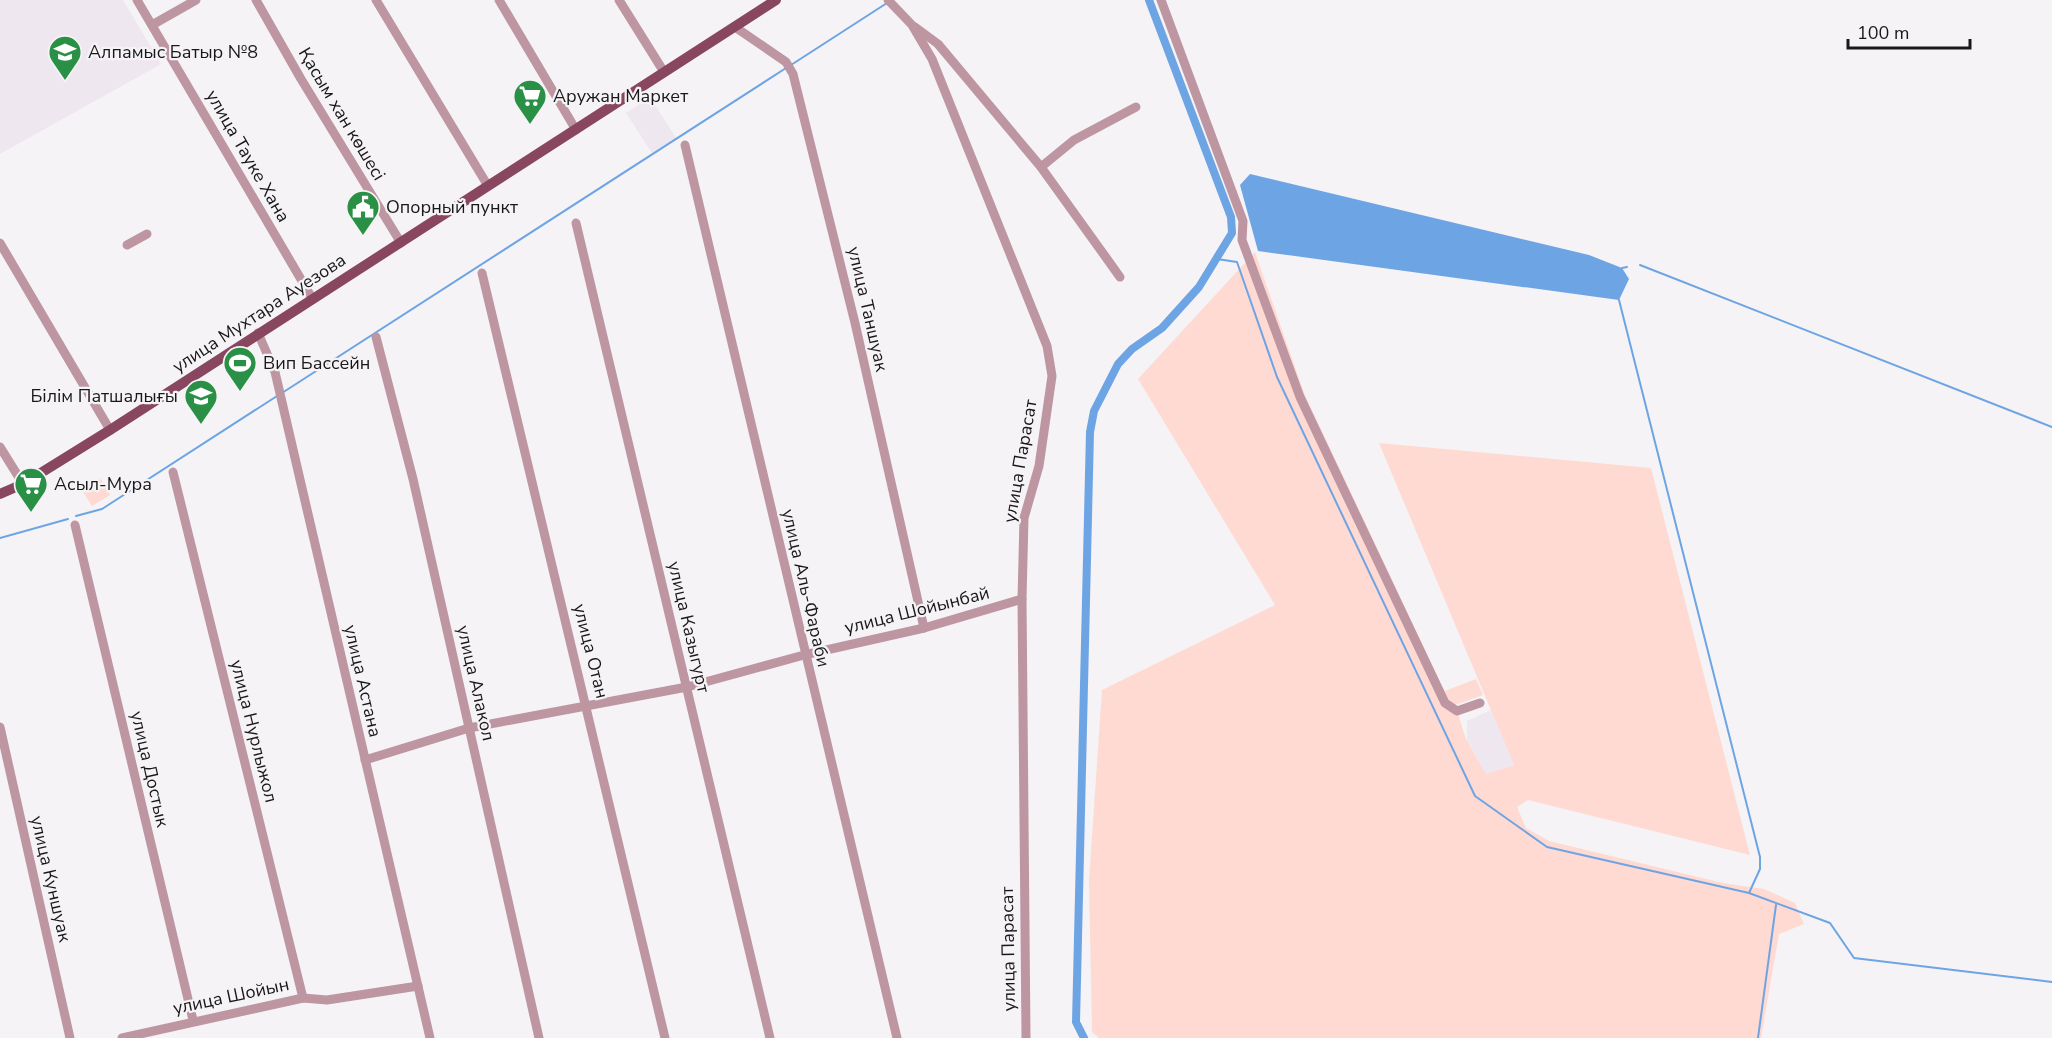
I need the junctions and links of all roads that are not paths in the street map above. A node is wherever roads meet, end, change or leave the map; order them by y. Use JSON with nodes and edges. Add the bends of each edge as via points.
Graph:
{"nodes":[{"id":1,"x":137,"y":0,"type":"edge"},
{"id":2,"x":196,"y":0,"type":"edge"},
{"id":3,"x":256,"y":0,"type":"edge"},
{"id":4,"x":376,"y":0,"type":"edge"},
{"id":5,"x":499,"y":0,"type":"edge"},
{"id":6,"x":619,"y":0,"type":"edge"},
{"id":7,"x":776,"y":0,"type":"edge"},
{"id":8,"x":1161,"y":0,"type":"edge"},
{"id":9,"x":890,"y":2,"type":"edge"},
{"id":10,"x":153,"y":25,"type":"junction"},
{"id":11,"x":912,"y":25,"type":"junction"},
{"id":12,"x":735,"y":27,"type":"junction"},
{"id":13,"x":951,"y":59,"type":"junction"},
{"id":14,"x":936,"y":68,"type":"junction"},
{"id":15,"x":664,"y":72,"type":"junction"},
{"id":16,"x":1136,"y":107,"type":"dead end"},
{"id":17,"x":576,"y":130,"type":"junction"},
{"id":18,"x":685,"y":145,"type":"dead end"},
{"id":19,"x":1041,"y":166,"type":"junction"},
{"id":20,"x":488,"y":186,"type":"junction"},
{"id":21,"x":576,"y":223,"type":"dead end"},
{"id":22,"x":147,"y":234,"type":"dead end"},
{"id":23,"x":0,"y":243,"type":"edge"},
{"id":24,"x":401,"y":243,"type":"junction"},
{"id":25,"x":127,"y":245,"type":"dead end"},
{"id":26,"x":482,"y":273,"type":"dead end"},
{"id":27,"x":1120,"y":277,"type":"dead end"},
{"id":28,"x":312,"y":298,"type":"junction"},
{"id":29,"x":258,"y":333,"type":"junction"},
{"id":30,"x":376,"y":337,"type":"dead end"},
{"id":31,"x":110,"y":430,"type":"junction"},
{"id":32,"x":0,"y":447,"type":"edge"},
{"id":33,"x":173,"y":472,"type":"dead end"},
{"id":34,"x":23,"y":484,"type":"junction"},
{"id":35,"x":0,"y":494,"type":"edge"},
{"id":36,"x":75,"y":525,"type":"dead end"},
{"id":37,"x":1022,"y":599,"type":"junction"},
{"id":38,"x":924,"y":628,"type":"junction"},
{"id":39,"x":804,"y":655,"type":"junction"},
{"id":40,"x":687,"y":687,"type":"junction"},
{"id":41,"x":1480,"y":703,"type":"dead end"},
{"id":42,"x":587,"y":705,"type":"junction"},
{"id":43,"x":0,"y":727,"type":"edge"},
{"id":44,"x":469,"y":728,"type":"junction"},
{"id":45,"x":365,"y":760,"type":"junction"},
{"id":46,"x":418,"y":986,"type":"junction"},
{"id":47,"x":303,"y":998,"type":"junction"},
{"id":48,"x":193,"y":1020,"type":"junction"},
{"id":49,"x":70,"y":1038,"type":"edge"},
{"id":50,"x":122,"y":1038,"type":"edge"},
{"id":51,"x":430,"y":1038,"type":"edge"},
{"id":52,"x":539,"y":1038,"type":"edge"},
{"id":53,"x":665,"y":1038,"type":"edge"},
{"id":54,"x":770,"y":1038,"type":"edge"},
{"id":55,"x":897,"y":1038,"type":"edge"},
{"id":56,"x":1026,"y":1038,"type":"edge"}],
"edges":[{"from":1,"to":10,"type":"street","name":"улица Тауке Хана"},
{"from":2,"to":10,"type":"street"},
{"from":3,"to":24,"type":"street","name":"Қасым хан көшесі"},
{"from":4,"to":20,"type":"street"},
{"from":5,"to":17,"type":"street"},
{"from":6,"to":15,"type":"street"},
{"from":7,"to":12,"type":"main road","name":"улица Мухтара Ауезова"},
{"from":8,"to":41,"type":"street","via":[[1243,221],[1242,240],[1300,397],[1445,703],[1457,711]]},
{"from":9,"to":11,"type":"street","name":"улица Парасат"},
{"from":10,"to":28,"type":"street","name":"улица Тауке Хана"},
{"from":11,"to":13,"type":"street"},
{"from":11,"to":14,"type":"street","name":"улица Парасат"},
{"from":12,"to":15,"type":"main road","name":"улица Мухтара Ауезова"},
{"from":12,"to":38,"type":"street","name":"улица Таншуак","via":[[789,67],[855,323]]},
{"from":13,"to":14,"type":"street"},
{"from":13,"to":19,"type":"street"},
{"from":14,"to":37,"type":"street","name":"улица Парасат","via":[[1047,346],[1052,376],[1039,466],[1024,518]]},
{"from":15,"to":17,"type":"main road","name":"улица Мухтара Ауезова"},
{"from":16,"to":19,"type":"street","via":[[1074,140]]},
{"from":17,"to":20,"type":"main road","name":"улица Мухтара Ауезова"},
{"from":18,"to":39,"type":"street","name":"улица Аль-Фараби"},
{"from":19,"to":27,"type":"street"},
{"from":20,"to":24,"type":"main road","name":"улица Мухтара Ауезова"},
{"from":21,"to":40,"type":"street","name":"улица Казыгурт"},
{"from":22,"to":25,"type":"street"},
{"from":23,"to":31,"type":"street"},
{"from":24,"to":28,"type":"main road","name":"улица Мухтара Ауезова"},
{"from":26,"to":42,"type":"street","name":"улица Отан"},
{"from":28,"to":29,"type":"main road","name":"улица Мухтара Ауезова"},
{"from":29,"to":31,"type":"main road","name":"улица Мухтара Ауезова"},
{"from":29,"to":45,"type":"street","name":"улица Астана","via":[[280,395]]},
{"from":30,"to":44,"type":"street","name":"улица Алакол","via":[[413,478]]},
{"from":31,"to":34,"type":"main road","name":"улица Мухтара Ауезова"},
{"from":32,"to":34,"type":"street"},
{"from":33,"to":47,"type":"street","name":"улица Нурлыжол"},
{"from":34,"to":35,"type":"main road","name":"улица Мухтара Ауезова"},
{"from":36,"to":48,"type":"street","name":"улица Достык"},
{"from":37,"to":38,"type":"street","name":"улица Шойынбай"},
{"from":37,"to":56,"type":"street","name":"улица Парасат"},
{"from":38,"to":39,"type":"street","name":"улица Шойынбай"},
{"from":39,"to":40,"type":"street","name":"улица Шойынбай"},
{"from":39,"to":55,"type":"street","name":"улица Аль-Фараби"},
{"from":40,"to":42,"type":"street","name":"улица Шойынбай"},
{"from":40,"to":54,"type":"street","name":"улица Казыгурт"},
{"from":42,"to":44,"type":"street","name":"улица Шойынбай"},
{"from":42,"to":53,"type":"street","name":"улица Отан"},
{"from":43,"to":49,"type":"street","name":"улица Куншуак"},
{"from":44,"to":45,"type":"street","name":"улица Шойынбай"},
{"from":44,"to":52,"type":"street","name":"улица Алакол"},
{"from":45,"to":46,"type":"street","name":"улица Астана"},
{"from":46,"to":47,"type":"street","name":"улица Шойын","via":[[327,1000]]},
{"from":46,"to":51,"type":"street","name":"улица Астана"},
{"from":47,"to":48,"type":"street","name":"улица Шойын"},
{"from":48,"to":50,"type":"street","name":"улица Шойын"}]}
